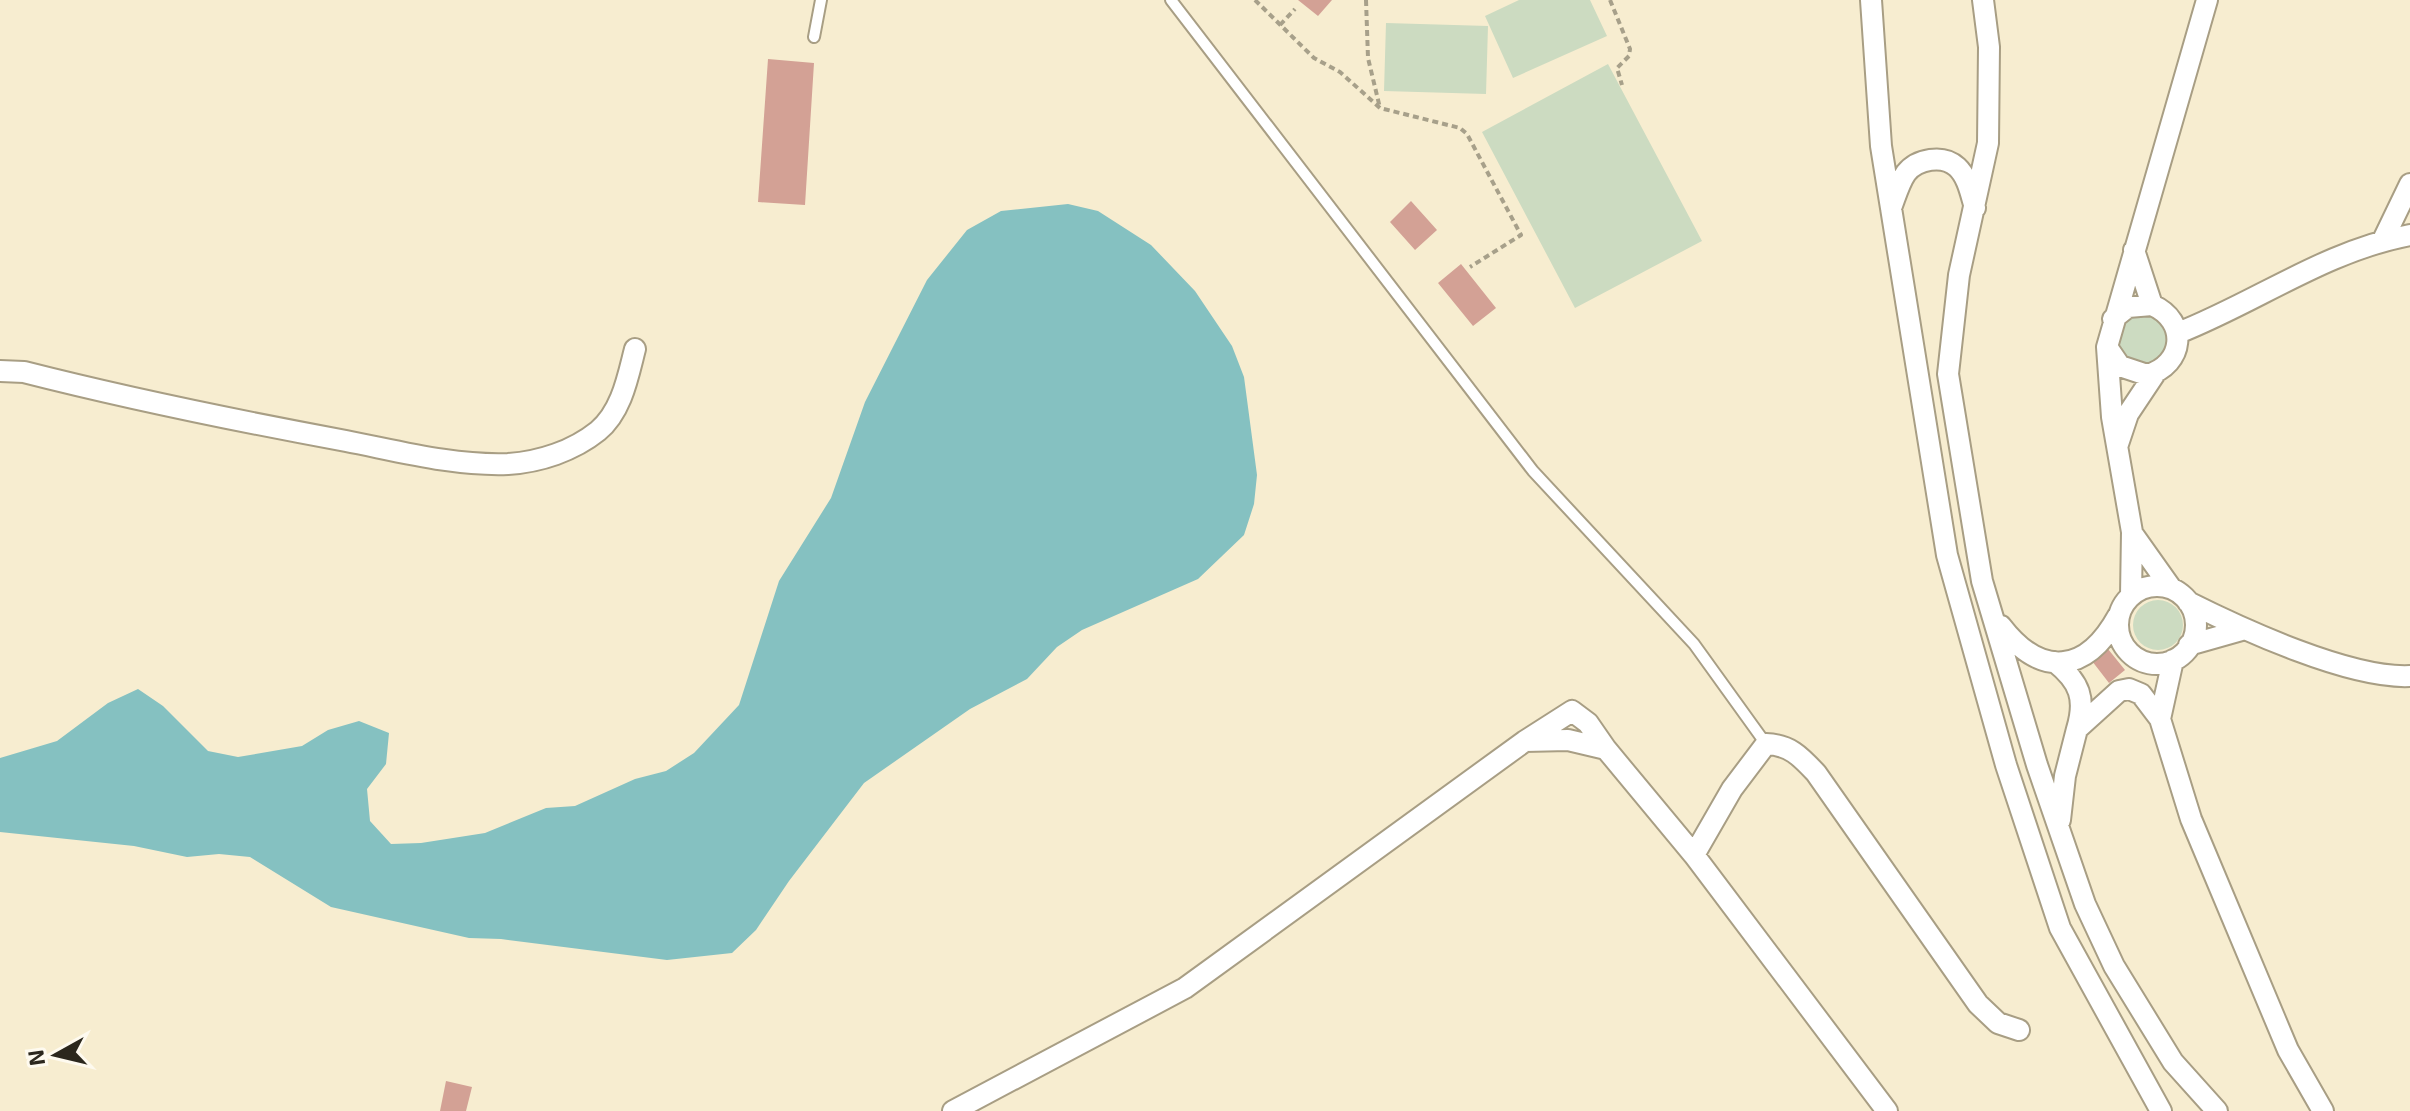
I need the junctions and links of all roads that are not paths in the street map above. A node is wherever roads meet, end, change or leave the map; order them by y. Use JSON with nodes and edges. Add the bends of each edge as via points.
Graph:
{"nodes":[{"id":1,"x":821,"y":0,"type":"edge"},
{"id":2,"x":1171,"y":0,"type":"edge"},
{"id":3,"x":1871,"y":0,"type":"edge"},
{"id":4,"x":1983,"y":0,"type":"edge"},
{"id":5,"x":2207,"y":0,"type":"edge"},
{"id":6,"x":814,"y":37,"type":"dead end"},
{"id":7,"x":2410,"y":188,"type":"edge"},
{"id":8,"x":1975,"y":208,"type":"junction"},
{"id":9,"x":1890,"y":210,"type":"junction"},
{"id":10,"x":2410,"y":235,"type":"edge"},
{"id":11,"x":2383,"y":240,"type":"junction"},
{"id":12,"x":2134,"y":250,"type":"junction"},
{"id":13,"x":2152,"y":305,"type":"junction"},
{"id":14,"x":2113,"y":319,"type":"junction"},
{"id":15,"x":2178,"y":333,"type":"junction"},
{"id":16,"x":2107,"y":347,"type":"junction"},
{"id":17,"x":635,"y":349,"type":"dead end"},
{"id":18,"x":0,"y":371,"type":"edge"},
{"id":19,"x":2156,"y":372,"type":"junction"},
{"id":20,"x":2117,"y":448,"type":"junction"},
{"id":21,"x":2132,"y":532,"type":"junction"},
{"id":22,"x":2171,"y":588,"type":"junction"},
{"id":23,"x":2188,"y":602,"type":"junction"},
{"id":24,"x":2126,"y":604,"type":"junction"},
{"id":25,"x":1992,"y":616,"type":"junction"},
{"id":26,"x":2242,"y":630,"type":"junction"},
{"id":27,"x":2189,"y":645,"type":"junction"},
{"id":28,"x":2173,"y":660,"type":"junction"},
{"id":29,"x":2055,"y":662,"type":"junction"},
{"id":30,"x":2150,"y":663,"type":"junction"},
{"id":31,"x":2402,"y":676,"type":"edge"},
{"id":32,"x":2119,"y":691,"type":"junction"},
{"id":33,"x":2410,"y":691,"type":"edge"},
{"id":34,"x":2160,"y":719,"type":"junction"},
{"id":35,"x":2077,"y":729,"type":"junction"},
{"id":36,"x":1525,"y":741,"type":"junction"},
{"id":37,"x":1766,"y":744,"type":"junction"},
{"id":38,"x":1606,"y":749,"type":"junction"},
{"id":39,"x":2059,"y":828,"type":"junction"},
{"id":40,"x":1694,"y":855,"type":"junction"},
{"id":41,"x":2019,"y":1030,"type":"dead end"},
{"id":42,"x":953,"y":1111,"type":"edge"},
{"id":43,"x":1887,"y":1111,"type":"edge"},
{"id":44,"x":2161,"y":1111,"type":"edge"},
{"id":45,"x":2217,"y":1111,"type":"edge"},
{"id":46,"x":2323,"y":1111,"type":"edge"}],
"edges":[{"from":1,"to":6,"type":"lane"},
{"from":2,"to":37,"type":"lane","via":[[1533,471],[1694,644]]},
{"from":3,"to":9,"type":"street"},
{"from":4,"to":8,"type":"street","via":[[1990,114]]},
{"from":5,"to":12,"type":"street"},
{"from":7,"to":11,"type":"street"},
{"from":8,"to":9,"type":"street","via":[[1956,166],[1936,159],[1920,162],[1906,173]]},
{"from":8,"to":25,"type":"street","via":[[1959,275],[1948,374]]},
{"from":9,"to":44,"type":"street","via":[[1947,555],[2006,765],[2060,928]]},
{"from":10,"to":11,"type":"street"},
{"from":11,"to":15,"type":"street","via":[[2324,261]]},
{"from":12,"to":13,"type":"street"},
{"from":12,"to":14,"type":"street"},
{"from":13,"to":14,"type":"street","via":[[2128,307]]},
{"from":13,"to":15,"type":"street","via":[[2168,314]]},
{"from":14,"to":16,"type":"street"},
{"from":15,"to":19,"type":"street","via":[[2172,360]]},
{"from":16,"to":19,"type":"street","via":[[2128,371]]},
{"from":16,"to":20,"type":"street"},
{"from":17,"to":18,"type":"street","via":[[617,406],[600,429],[549,457],[512,464],[462,462],[370,446]]},
{"from":19,"to":20,"type":"street","via":[[2128,414]]},
{"from":20,"to":21,"type":"street"},
{"from":21,"to":22,"type":"street"},
{"from":21,"to":24,"type":"street"},
{"from":22,"to":23,"type":"street"},
{"from":22,"to":24,"type":"street","via":[[2150,586]]},
{"from":23,"to":26,"type":"street"},
{"from":23,"to":27,"type":"street","via":[[2195,623]]},
{"from":24,"to":29,"type":"street","via":[[2093,652]]},
{"from":24,"to":30,"type":"street","via":[[2118,624],[2124,645]]},
{"from":25,"to":29,"type":"street","via":[[2029,656]]},
{"from":25,"to":39,"type":"street"},
{"from":26,"to":27,"type":"street"},
{"from":26,"to":31,"type":"street","via":[[2322,658]]},
{"from":27,"to":28,"type":"street"},
{"from":28,"to":30,"type":"street"},
{"from":28,"to":34,"type":"street"},
{"from":29,"to":35,"type":"street","via":[[2079,686],[2082,712]]},
{"from":30,"to":32,"type":"street"},
{"from":31,"to":33,"type":"street"},
{"from":32,"to":34,"type":"street","via":[[2141,694]]},
{"from":32,"to":35,"type":"street"},
{"from":34,"to":46,"type":"street","via":[[2191,819],[2288,1050]]},
{"from":35,"to":39,"type":"street"},
{"from":36,"to":38,"type":"street","via":[[1568,740]]},
{"from":36,"to":38,"type":"street","via":[[1572,711]]},
{"from":36,"to":42,"type":"street","via":[[1185,988]]},
{"from":37,"to":40,"type":"street","via":[[1732,789]]},
{"from":37,"to":41,"type":"street","via":[[1783,745],[1816,773],[1978,1004],[1998,1023]]},
{"from":38,"to":40,"type":"street"},
{"from":39,"to":45,"type":"street","via":[[2114,966],[2173,1062]]},
{"from":40,"to":43,"type":"street"}]}
